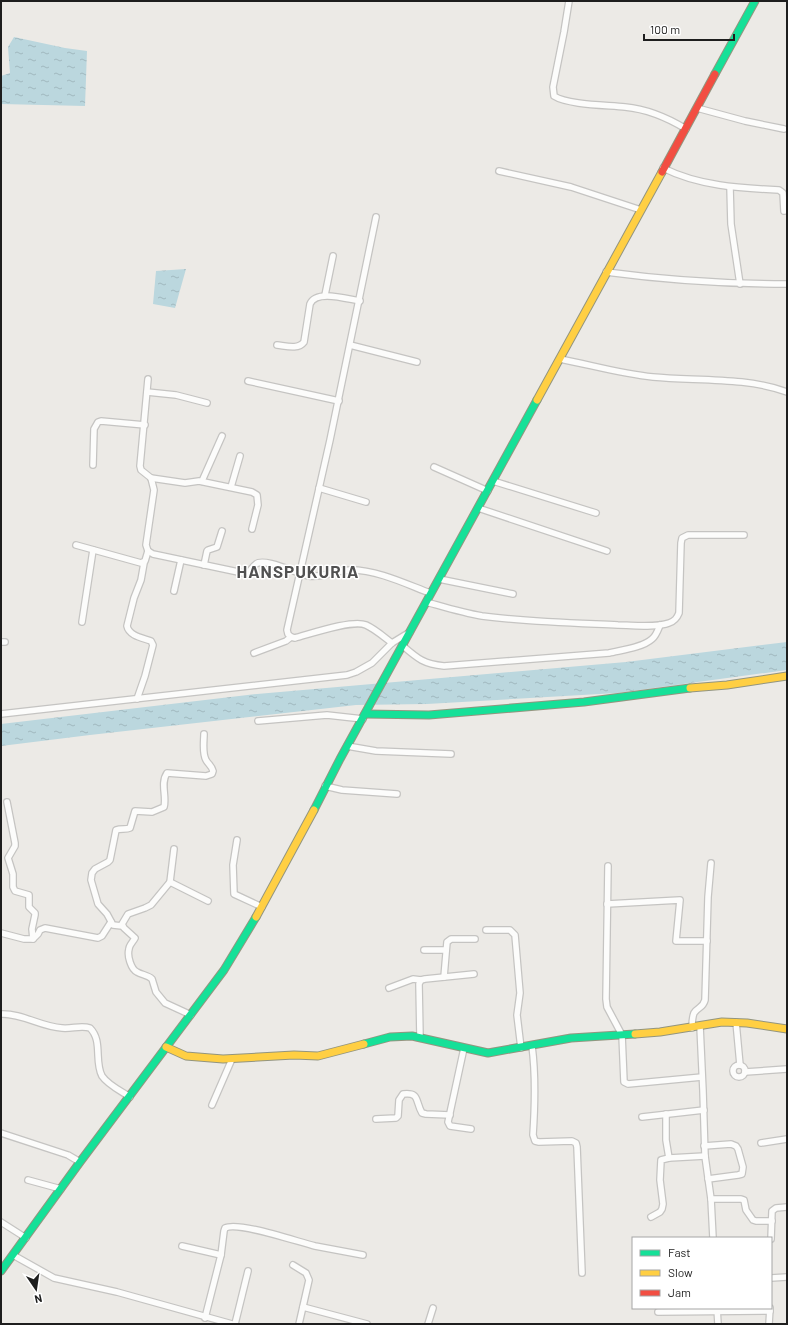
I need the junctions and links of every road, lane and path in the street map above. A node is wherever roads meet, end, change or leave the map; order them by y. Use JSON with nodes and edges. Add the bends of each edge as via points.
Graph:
{"nodes":[{"id":1,"x":569,"y":1,"type":"edge"},
{"id":2,"x":755,"y":1,"type":"edge"},
{"id":3,"x":697,"y":108,"type":"junction"},
{"id":4,"x":686,"y":129,"type":"junction"},
{"id":5,"x":784,"y":129,"type":"dead end"},
{"id":6,"x":664,"y":168,"type":"junction"},
{"id":7,"x":499,"y":171,"type":"dead end"},
{"id":8,"x":730,"y":187,"type":"junction"},
{"id":9,"x":640,"y":210,"type":"junction"},
{"id":10,"x":784,"y":211,"type":"dead end"},
{"id":11,"x":376,"y":217,"type":"dead end"},
{"id":12,"x":333,"y":256,"type":"dead end"},
{"id":13,"x":606,"y":272,"type":"junction"},
{"id":14,"x":740,"y":284,"type":"junction"},
{"id":15,"x":787,"y":284,"type":"edge"},
{"id":16,"x":325,"y":295,"type":"junction"},
{"id":17,"x":360,"y":301,"type":"junction"},
{"id":18,"x":277,"y":345,"type":"dead end"},
{"id":19,"x":350,"y":345,"type":"junction"},
{"id":20,"x":560,"y":359,"type":"junction"},
{"id":21,"x":417,"y":362,"type":"dead end"},
{"id":22,"x":148,"y":379,"type":"dead end"},
{"id":23,"x":248,"y":381,"type":"dead end"},
{"id":24,"x":147,"y":392,"type":"junction"},
{"id":25,"x":787,"y":392,"type":"edge"},
{"id":26,"x":339,"y":401,"type":"junction"},
{"id":27,"x":206,"y":403,"type":"dead end"},
{"id":28,"x":145,"y":425,"type":"junction"},
{"id":29,"x":222,"y":436,"type":"dead end"},
{"id":30,"x":240,"y":456,"type":"dead end"},
{"id":31,"x":93,"y":465,"type":"dead end"},
{"id":32,"x":434,"y":467,"type":"dead end"},
{"id":33,"x":151,"y":478,"type":"junction"},
{"id":34,"x":202,"y":481,"type":"junction"},
{"id":35,"x":493,"y":481,"type":"junction"},
{"id":36,"x":231,"y":487,"type":"junction"},
{"id":37,"x":319,"y":488,"type":"junction"},
{"id":38,"x":488,"y":491,"type":"junction"},
{"id":39,"x":366,"y":502,"type":"dead end"},
{"id":40,"x":478,"y":508,"type":"junction"},
{"id":41,"x":596,"y":514,"type":"dead end"},
{"id":42,"x":252,"y":529,"type":"dead end"},
{"id":43,"x":222,"y":531,"type":"dead end"},
{"id":44,"x":744,"y":535,"type":"dead end"},
{"id":45,"x":76,"y":545,"type":"dead end"},
{"id":46,"x":93,"y":550,"type":"junction"},
{"id":47,"x":148,"y":551,"type":"junction"},
{"id":48,"x":607,"y":551,"type":"dead end"},
{"id":49,"x":181,"y":560,"type":"junction"},
{"id":50,"x":144,"y":563,"type":"junction"},
{"id":51,"x":204,"y":565,"type":"junction"},
{"id":52,"x":299,"y":574,"type":"junction"},
{"id":53,"x":439,"y":578,"type":"junction"},
{"id":54,"x":174,"y":590,"type":"dead end"},
{"id":55,"x":430,"y":593,"type":"junction"},
{"id":56,"x":513,"y":594,"type":"dead end"},
{"id":57,"x":426,"y":602,"type":"junction"},
{"id":58,"x":82,"y":622,"type":"dead end"},
{"id":59,"x":660,"y":625,"type":"junction"},
{"id":60,"x":410,"y":632,"type":"junction"},
{"id":61,"x":291,"y":638,"type":"junction"},
{"id":62,"x":392,"y":643,"type":"junction"},
{"id":63,"x":403,"y":646,"type":"junction"},
{"id":64,"x":254,"y":653,"type":"dead end"},
{"id":65,"x":787,"y":676,"type":"edge"},
{"id":66,"x":137,"y":700,"type":"junction"},
{"id":67,"x":1,"y":714,"type":"edge"},
{"id":68,"x":365,"y":714,"type":"junction"},
{"id":69,"x":258,"y":721,"type":"dead end"},
{"id":70,"x":204,"y":734,"type":"dead end"},
{"id":71,"x":347,"y":746,"type":"junction"},
{"id":72,"x":451,"y":754,"type":"dead end"},
{"id":73,"x":325,"y":786,"type":"junction"},
{"id":74,"x":396,"y":794,"type":"dead end"},
{"id":75,"x":7,"y":802,"type":"dead end"},
{"id":76,"x":236,"y":840,"type":"dead end"},
{"id":77,"x":174,"y":849,"type":"dead end"},
{"id":78,"x":711,"y":863,"type":"dead end"},
{"id":79,"x":608,"y":866,"type":"dead end"},
{"id":80,"x":170,"y":882,"type":"junction"},
{"id":81,"x":208,"y":901,"type":"dead end"},
{"id":82,"x":607,"y":904,"type":"junction"},
{"id":83,"x":262,"y":907,"type":"junction"},
{"id":84,"x":111,"y":922,"type":"junction"},
{"id":85,"x":122,"y":926,"type":"junction"},
{"id":86,"x":486,"y":930,"type":"dead end"},
{"id":87,"x":1,"y":933,"type":"edge"},
{"id":88,"x":33,"y":939,"type":"junction"},
{"id":89,"x":475,"y":939,"type":"dead end"},
{"id":90,"x":707,"y":941,"type":"junction"},
{"id":91,"x":424,"y":950,"type":"dead end"},
{"id":92,"x":446,"y":950,"type":"junction"},
{"id":93,"x":474,"y":974,"type":"dead end"},
{"id":94,"x":444,"y":977,"type":"junction"},
{"id":95,"x":421,"y":980,"type":"junction"},
{"id":96,"x":389,"y":988,"type":"dead end"},
{"id":97,"x":1,"y":1014,"type":"edge"},
{"id":98,"x":191,"y":1015,"type":"junction"},
{"id":99,"x":736,"y":1022,"type":"junction"},
{"id":100,"x":696,"y":1027,"type":"junction"},
{"id":101,"x":787,"y":1029,"type":"edge"},
{"id":102,"x":622,"y":1035,"type":"junction"},
{"id":103,"x":420,"y":1037,"type":"junction"},
{"id":104,"x":532,"y":1046,"type":"junction"},
{"id":105,"x":166,"y":1047,"type":"junction"},
{"id":106,"x":464,"y":1048,"type":"junction"},
{"id":107,"x":521,"y":1048,"type":"junction"},
{"id":108,"x":232,"y":1059,"type":"junction"},
{"id":109,"x":740,"y":1065,"type":"junction"},
{"id":110,"x":787,"y":1069,"type":"edge"},
{"id":111,"x":745,"y":1072,"type":"junction"},
{"id":112,"x":702,"y":1077,"type":"junction"},
{"id":113,"x":130,"y":1097,"type":"junction"},
{"id":114,"x":212,"y":1105,"type":"dead end"},
{"id":115,"x":704,"y":1110,"type":"junction"},
{"id":116,"x":666,"y":1114,"type":"junction"},
{"id":117,"x":450,"y":1115,"type":"junction"},
{"id":118,"x":642,"y":1117,"type":"dead end"},
{"id":119,"x":376,"y":1119,"type":"dead end"},
{"id":120,"x":471,"y":1129,"type":"dead end"},
{"id":121,"x":1,"y":1133,"type":"edge"},
{"id":122,"x":787,"y":1139,"type":"edge"},
{"id":123,"x":761,"y":1143,"type":"dead end"},
{"id":124,"x":704,"y":1146,"type":"junction"},
{"id":125,"x":705,"y":1156,"type":"junction"},
{"id":126,"x":669,"y":1158,"type":"junction"},
{"id":127,"x":80,"y":1162,"type":"junction"},
{"id":128,"x":708,"y":1179,"type":"junction"},
{"id":129,"x":28,"y":1180,"type":"dead end"},
{"id":130,"x":61,"y":1189,"type":"junction"},
{"id":131,"x":711,"y":1199,"type":"junction"},
{"id":132,"x":787,"y":1207,"type":"edge"},
{"id":133,"x":651,"y":1217,"type":"dead end"},
{"id":134,"x":1,"y":1222,"type":"edge"},
{"id":135,"x":772,"y":1222,"type":"junction"},
{"id":136,"x":713,"y":1237,"type":"edge"},
{"id":137,"x":771,"y":1237,"type":"edge"},
{"id":138,"x":26,"y":1238,"type":"junction"},
{"id":139,"x":182,"y":1246,"type":"dead end"},
{"id":140,"x":13,"y":1255,"type":"junction"},
{"id":141,"x":221,"y":1255,"type":"junction"},
{"id":142,"x":364,"y":1256,"type":"dead end"},
{"id":143,"x":293,"y":1265,"type":"dead end"},
{"id":144,"x":248,"y":1271,"type":"dead end"},
{"id":145,"x":1,"y":1272,"type":"edge"},
{"id":146,"x":582,"y":1274,"type":"dead end"},
{"id":147,"x":787,"y":1277,"type":"edge"},
{"id":148,"x":772,"y":1278,"type":"edge"},
{"id":149,"x":303,"y":1307,"type":"junction"},
{"id":150,"x":433,"y":1308,"type":"dead end"},
{"id":151,"x":770,"y":1309,"type":"edge"},
{"id":152,"x":717,"y":1310,"type":"edge"},
{"id":153,"x":658,"y":1312,"type":"dead end"},
{"id":154,"x":205,"y":1318,"type":"junction"},
{"id":155,"x":232,"y":1324,"type":"edge"},
{"id":156,"x":235,"y":1324,"type":"edge"},
{"id":157,"x":299,"y":1324,"type":"edge"},
{"id":158,"x":367,"y":1324,"type":"edge"},
{"id":159,"x":428,"y":1324,"type":"edge"},
{"id":160,"x":718,"y":1324,"type":"edge"},
{"id":161,"x":770,"y":1324,"type":"edge"}],
"edges":[{"from":1,"to":4,"type":"street","via":[[553,87],[554,96],[581,103],[637,109],[666,118]]},
{"from":2,"to":3,"type":"main road"},
{"from":3,"to":4,"type":"main road"},
{"from":3,"to":5,"type":"street"},
{"from":4,"to":6,"type":"main road"},
{"from":6,"to":8,"type":"street","via":[[694,179]]},
{"from":6,"to":9,"type":"main road"},
{"from":7,"to":9,"type":"street","via":[[572,187]]},
{"from":8,"to":10,"type":"street","via":[[778,190],[783,193]]},
{"from":8,"to":14,"type":"street","via":[[731,224]]},
{"from":9,"to":13,"type":"main road"},
{"from":11,"to":17,"type":"street"},
{"from":12,"to":16,"type":"street"},
{"from":13,"to":14,"type":"street"},
{"from":13,"to":20,"type":"main road"},
{"from":14,"to":15,"type":"street"},
{"from":16,"to":17,"type":"street"},
{"from":16,"to":18,"type":"street","via":[[312,300],[302,345]]},
{"from":17,"to":19,"type":"street"},
{"from":19,"to":21,"type":"street"},
{"from":19,"to":26,"type":"street"},
{"from":20,"to":25,"type":"street","via":[[643,376],[710,379],[776,388]]},
{"from":20,"to":35,"type":"main road"},
{"from":22,"to":24,"type":"street"},
{"from":23,"to":26,"type":"street"},
{"from":24,"to":27,"type":"street","via":[[176,395]]},
{"from":24,"to":28,"type":"street"},
{"from":26,"to":37,"type":"street"},
{"from":28,"to":31,"type":"street","via":[[98,422],[94,429]]},
{"from":28,"to":33,"type":"street","via":[[140,466]]},
{"from":29,"to":34,"type":"street"},
{"from":30,"to":36,"type":"street"},
{"from":32,"to":38,"type":"street"},
{"from":33,"to":34,"type":"street","via":[[185,483]]},
{"from":33,"to":47,"type":"street","via":[[154,490],[146,545]]},
{"from":34,"to":36,"type":"street"},
{"from":35,"to":38,"type":"main road"},
{"from":35,"to":41,"type":"street"},
{"from":36,"to":42,"type":"street","via":[[252,492],[257,496],[258,505]]},
{"from":37,"to":39,"type":"street"},
{"from":37,"to":52,"type":"street"},
{"from":38,"to":40,"type":"main road"},
{"from":40,"to":48,"type":"street"},
{"from":40,"to":53,"type":"main road"},
{"from":43,"to":51,"type":"street","via":[[218,547],[207,551]]},
{"from":44,"to":59,"type":"street","via":[[688,535],[682,538],[679,613],[676,620]]},
{"from":45,"to":46,"type":"street"},
{"from":46,"to":50,"type":"street"},
{"from":46,"to":58,"type":"street"},
{"from":47,"to":49,"type":"street"},
{"from":47,"to":50,"type":"street"},
{"from":49,"to":51,"type":"street"},
{"from":49,"to":54,"type":"street"},
{"from":50,"to":66,"type":"street","via":[[127,626],[131,634],[151,641],[153,645]]},
{"from":51,"to":52,"type":"street","via":[[248,573],[259,562]]},
{"from":52,"to":55,"type":"street","via":[[318,576],[356,570]]},
{"from":52,"to":61,"type":"street","via":[[287,624]]},
{"from":53,"to":55,"type":"main road"},
{"from":53,"to":56,"type":"street"},
{"from":55,"to":57,"type":"main road"},
{"from":57,"to":59,"type":"street","via":[[480,616],[528,622]]},
{"from":57,"to":60,"type":"main road"},
{"from":59,"to":63,"type":"street","via":[[652,639],[627,649],[444,666],[431,665],[420,660]]},
{"from":60,"to":62,"type":"street"},
{"from":60,"to":63,"type":"main road"},
{"from":61,"to":62,"type":"street","via":[[359,623],[370,627]]},
{"from":61,"to":64,"type":"street"},
{"from":62,"to":66,"type":"street","via":[[372,663],[347,675]]},
{"from":63,"to":68,"type":"main road"},
{"from":65,"to":68,"type":"main road","via":[[584,702],[429,714]]},
{"from":66,"to":67,"type":"street"},
{"from":68,"to":69,"type":"street"},
{"from":68,"to":71,"type":"main road"},
{"from":70,"to":84,"type":"street","via":[[204,756],[212,768],[212,774],[167,774],[164,807],[152,812],[135,811],[130,828],[116,830],[110,860],[92,873],[91,880],[98,904]]},
{"from":71,"to":72,"type":"street","via":[[376,751]]},
{"from":71,"to":73,"type":"main road"},
{"from":73,"to":74,"type":"street","via":[[342,790]]},
{"from":73,"to":83,"type":"main road"},
{"from":75,"to":88,"type":"street","via":[[15,844],[8,858],[13,874],[13,887],[15,891],[30,897],[29,907],[35,913]]},
{"from":76,"to":83,"type":"street","via":[[233,865],[234,894]]},
{"from":77,"to":80,"type":"street"},
{"from":78,"to":90,"type":"street"},
{"from":79,"to":82,"type":"street"},
{"from":80,"to":81,"type":"street"},
{"from":80,"to":85,"type":"street","via":[[148,907],[128,914]]},
{"from":82,"to":90,"type":"street","via":[[680,900],[676,941]]},
{"from":82,"to":102,"type":"street","via":[[606,1003]]},
{"from":83,"to":98,"type":"main road","via":[[224,970]]},
{"from":84,"to":85,"type":"street","via":[[116,926]]},
{"from":84,"to":88,"type":"street","via":[[98,938],[45,928]]},
{"from":85,"to":98,"type":"street","via":[[135,938],[128,951],[133,969],[152,979],[156,992],[165,1003]]},
{"from":86,"to":107,"type":"street","via":[[510,930],[514,934],[520,993],[517,1015]]},
{"from":87,"to":88,"type":"street"},
{"from":89,"to":92,"type":"street","via":[[451,939],[447,942]]},
{"from":90,"to":100,"type":"street","via":[[705,1000],[693,1017]]},
{"from":91,"to":92,"type":"street"},
{"from":92,"to":94,"type":"street"},
{"from":93,"to":94,"type":"street"},
{"from":94,"to":95,"type":"street"},
{"from":95,"to":96,"type":"street","via":[[412,979]]},
{"from":95,"to":103,"type":"street"},
{"from":97,"to":113,"type":"street","via":[[54,1027],[90,1028],[96,1037],[103,1077]]},
{"from":98,"to":105,"type":"main road"},
{"from":99,"to":100,"type":"main road"},
{"from":99,"to":101,"type":"main road"},
{"from":99,"to":109,"type":"street"},
{"from":100,"to":102,"type":"main road"},
{"from":100,"to":112,"type":"street"},
{"from":102,"to":104,"type":"main road","via":[[572,1038]]},
{"from":102,"to":112,"type":"street","via":[[626,1084]]},
{"from":103,"to":106,"type":"main road"},
{"from":103,"to":108,"type":"main road","via":[[379,1039],[324,1055]]},
{"from":104,"to":107,"type":"main road"},
{"from":104,"to":146,"type":"street","via":[[535,1140],[572,1142],[576,1143],[577,1147]]},
{"from":105,"to":108,"type":"main road","via":[[186,1056]]},
{"from":105,"to":113,"type":"main road"},
{"from":106,"to":107,"type":"main road","via":[[488,1053]]},
{"from":106,"to":117,"type":"street"},
{"from":108,"to":114,"type":"street"},
{"from":109,"to":111,"type":"street","via":[[745,1068]]},
{"from":109,"to":111,"type":"street","via":[[734,1067],[734,1074],[741,1076]]},
{"from":110,"to":111,"type":"street"},
{"from":112,"to":115,"type":"street"},
{"from":113,"to":127,"type":"main road"},
{"from":115,"to":116,"type":"street"},
{"from":115,"to":124,"type":"street"},
{"from":116,"to":118,"type":"street"},
{"from":116,"to":126,"type":"street"},
{"from":117,"to":119,"type":"street","via":[[422,1113],[415,1096],[410,1093],[400,1097],[396,1118]]},
{"from":117,"to":120,"type":"street","via":[[450,1126]]},
{"from":121,"to":127,"type":"street","via":[[68,1155]]},
{"from":122,"to":123,"type":"street"},
{"from":124,"to":125,"type":"street"},
{"from":124,"to":128,"type":"street","via":[[736,1146],[743,1167],[742,1174]]},
{"from":125,"to":126,"type":"street"},
{"from":125,"to":128,"type":"street"},
{"from":126,"to":133,"type":"street","via":[[661,1160],[660,1164],[662,1209]]},
{"from":127,"to":130,"type":"main road"},
{"from":128,"to":131,"type":"street"},
{"from":129,"to":130,"type":"street"},
{"from":130,"to":138,"type":"main road"},
{"from":131,"to":135,"type":"street","via":[[744,1200],[746,1210],[753,1220]]},
{"from":131,"to":136,"type":"street"},
{"from":132,"to":135,"type":"street","via":[[772,1211]]},
{"from":134,"to":138,"type":"street"},
{"from":135,"to":137,"type":"street"},
{"from":138,"to":140,"type":"main road"},
{"from":139,"to":141,"type":"street"},
{"from":140,"to":145,"type":"main road"},
{"from":140,"to":154,"type":"street","via":[[54,1278],[117,1292]]},
{"from":141,"to":142,"type":"street","via":[[224,1231],[229,1226]]},
{"from":141,"to":154,"type":"street"},
{"from":143,"to":149,"type":"street","via":[[306,1273],[309,1280]]},
{"from":144,"to":156,"type":"street"},
{"from":147,"to":148,"type":"street"},
{"from":149,"to":157,"type":"street"},
{"from":149,"to":158,"type":"street"},
{"from":150,"to":159,"type":"street"},
{"from":151,"to":152,"type":"street"},
{"from":151,"to":161,"type":"street"},
{"from":152,"to":153,"type":"street"},
{"from":152,"to":160,"type":"street"},
{"from":154,"to":155,"type":"street"}]}
